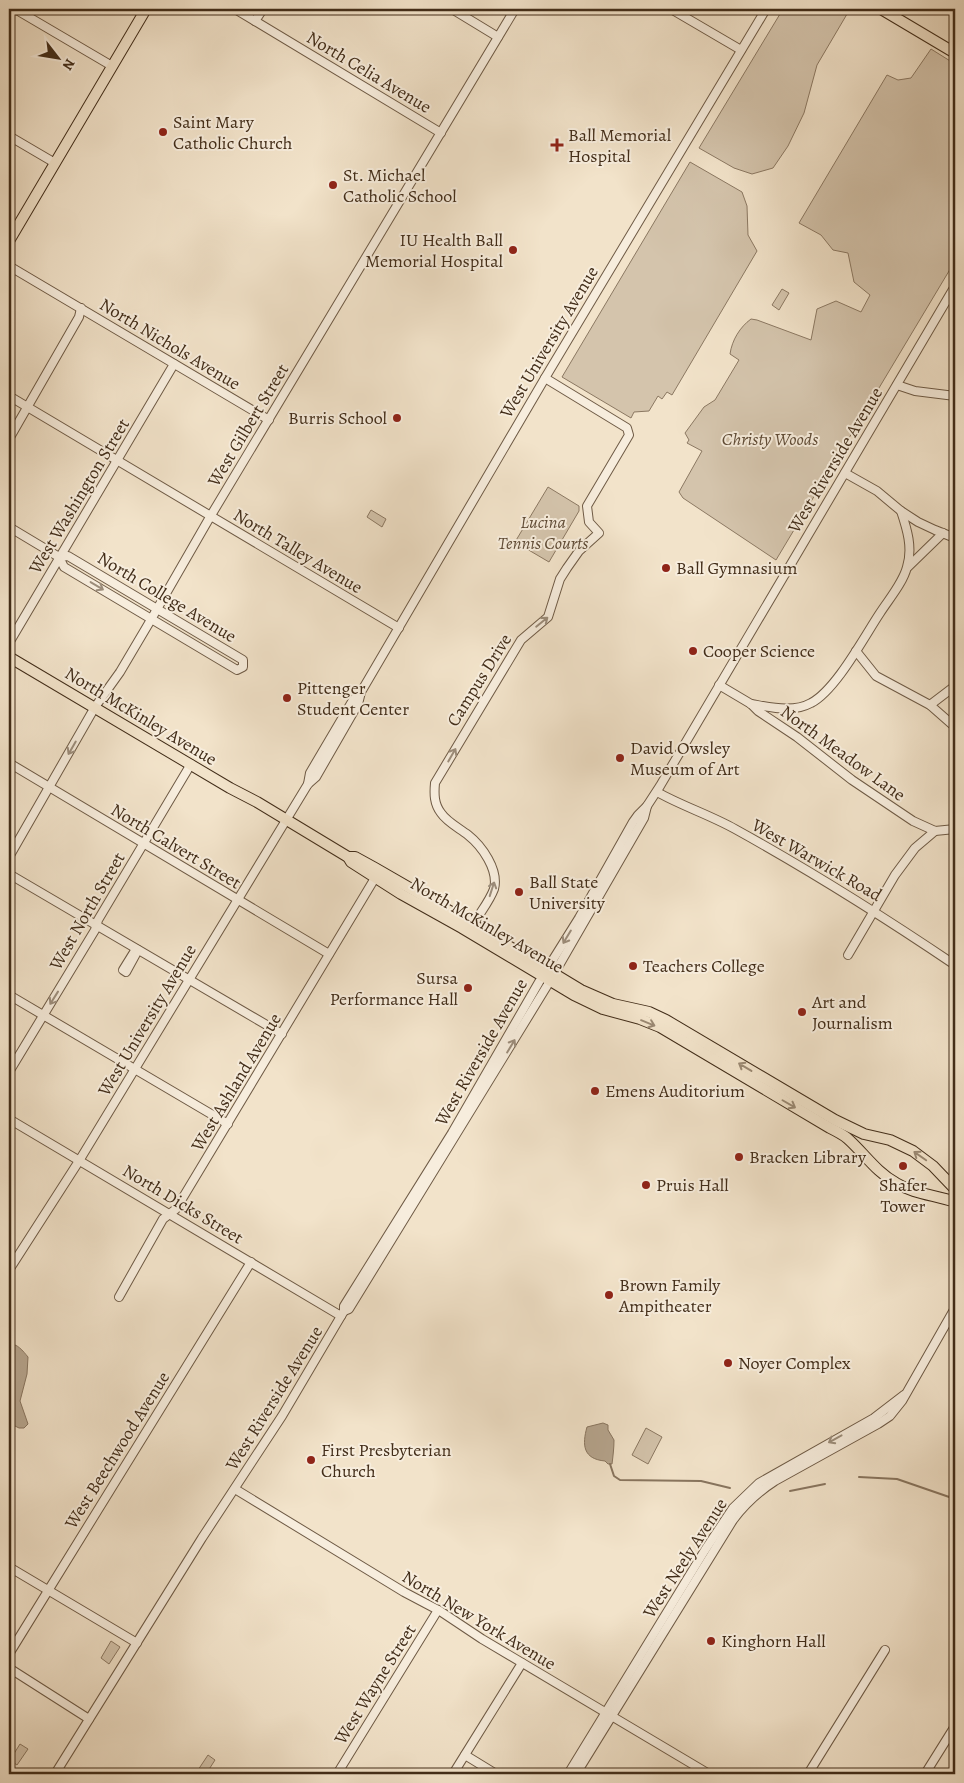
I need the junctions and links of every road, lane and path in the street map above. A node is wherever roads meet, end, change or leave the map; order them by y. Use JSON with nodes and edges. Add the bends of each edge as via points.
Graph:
{"nodes":[{"id":1,"x":15,"y":9,"type":"edge"},
{"id":2,"x":146,"y":9,"type":"edge"},
{"id":3,"x":235,"y":9,"type":"edge"},
{"id":4,"x":263,"y":9,"type":"edge"},
{"id":5,"x":452,"y":9,"type":"edge"},
{"id":6,"x":515,"y":9,"type":"edge"},
{"id":7,"x":671,"y":9,"type":"edge"},
{"id":8,"x":766,"y":9,"type":"edge"},
{"id":9,"x":881,"y":9,"type":"edge"},
{"id":10,"x":255,"y":21,"type":"junction"},
{"id":11,"x":498,"y":37,"type":"junction"},
{"id":12,"x":741,"y":50,"type":"junction"},
{"id":13,"x":955,"y":53,"type":"edge"},
{"id":14,"x":112,"y":66,"type":"junction"},
{"id":15,"x":441,"y":132,"type":"junction"},
{"id":16,"x":9,"y":136,"type":"edge"},
{"id":17,"x":55,"y":163,"type":"junction"},
{"id":18,"x":9,"y":240,"type":"edge"},
{"id":19,"x":9,"y":266,"type":"edge"},
{"id":20,"x":955,"y":286,"type":"edge"},
{"id":21,"x":81,"y":308,"type":"junction"},
{"id":22,"x":174,"y":364,"type":"junction"},
{"id":23,"x":545,"y":378,"type":"junction"},
{"id":24,"x":897,"y":385,"type":"junction"},
{"id":25,"x":9,"y":396,"type":"edge"},
{"id":26,"x":955,"y":396,"type":"edge"},
{"id":27,"x":27,"y":407,"type":"junction"},
{"id":28,"x":269,"y":420,"type":"junction"},
{"id":29,"x":9,"y":439,"type":"edge"},
{"id":30,"x":117,"y":461,"type":"junction"},
{"id":31,"x":845,"y":474,"type":"junction"},
{"id":32,"x":901,"y":511,"type":"junction"},
{"id":33,"x":210,"y":517,"type":"junction"},
{"id":34,"x":9,"y":527,"type":"edge"},
{"id":35,"x":942,"y":533,"type":"junction"},
{"id":36,"x":955,"y":538,"type":"edge"},
{"id":37,"x":59,"y":557,"type":"junction"},
{"id":38,"x":907,"y":568,"type":"junction"},
{"id":39,"x":157,"y":608,"type":"junction"},
{"id":40,"x":151,"y":619,"type":"junction"},
{"id":41,"x":398,"y":628,"type":"junction"},
{"id":42,"x":9,"y":643,"type":"edge"},
{"id":43,"x":856,"y":651,"type":"junction"},
{"id":44,"x":9,"y":656,"type":"edge"},
{"id":45,"x":719,"y":685,"type":"junction"},
{"id":46,"x":955,"y":686,"type":"edge"},
{"id":47,"x":751,"y":704,"type":"junction"},
{"id":48,"x":930,"y":705,"type":"junction"},
{"id":49,"x":95,"y":707,"type":"junction"},
{"id":50,"x":955,"y":727,"type":"edge"},
{"id":51,"x":9,"y":763,"type":"edge"},
{"id":52,"x":191,"y":764,"type":"junction"},
{"id":53,"x":49,"y":788,"type":"junction"},
{"id":54,"x":657,"y":792,"type":"junction"},
{"id":55,"x":287,"y":819,"type":"junction"},
{"id":56,"x":955,"y":829,"type":"edge"},
{"id":57,"x":935,"y":831,"type":"junction"},
{"id":58,"x":143,"y":844,"type":"junction"},
{"id":59,"x":9,"y":857,"type":"edge"},
{"id":60,"x":348,"y":857,"type":"junction"},
{"id":61,"x":9,"y":874,"type":"edge"},
{"id":62,"x":375,"y":878,"type":"junction"},
{"id":63,"x":237,"y":900,"type":"junction"},
{"id":64,"x":875,"y":911,"type":"junction"},
{"id":65,"x":96,"y":926,"type":"junction"},
{"id":66,"x":471,"y":928,"type":"junction"},
{"id":67,"x":329,"y":954,"type":"junction"},
{"id":68,"x":848,"y":955,"type":"dead end"},
{"id":69,"x":955,"y":964,"type":"edge"},
{"id":70,"x":551,"y":976,"type":"junction"},
{"id":71,"x":189,"y":980,"type":"junction"},
{"id":72,"x":9,"y":995,"type":"edge"},
{"id":73,"x":43,"y":1015,"type":"junction"},
{"id":74,"x":282,"y":1034,"type":"junction"},
{"id":75,"x":134,"y":1069,"type":"junction"},
{"id":76,"x":9,"y":1072,"type":"edge"},
{"id":77,"x":9,"y":1119,"type":"edge"},
{"id":78,"x":228,"y":1124,"type":"junction"},
{"id":79,"x":80,"y":1161,"type":"junction"},
{"id":80,"x":955,"y":1189,"type":"edge"},
{"id":81,"x":955,"y":1202,"type":"edge"},
{"id":82,"x":171,"y":1214,"type":"junction"},
{"id":83,"x":251,"y":1262,"type":"junction"},
{"id":84,"x":9,"y":1270,"type":"edge"},
{"id":85,"x":119,"y":1296,"type":"dead end"},
{"id":86,"x":955,"y":1308,"type":"edge"},
{"id":87,"x":343,"y":1314,"type":"junction"},
{"id":88,"x":235,"y":1490,"type":"junction"},
{"id":89,"x":9,"y":1567,"type":"edge"},
{"id":90,"x":47,"y":1590,"type":"junction"},
{"id":91,"x":438,"y":1610,"type":"junction"},
{"id":92,"x":137,"y":1644,"type":"junction"},
{"id":93,"x":885,"y":1650,"type":"dead end"},
{"id":94,"x":9,"y":1654,"type":"edge"},
{"id":95,"x":522,"y":1663,"type":"junction"},
{"id":96,"x":9,"y":1668,"type":"edge"},
{"id":97,"x":608,"y":1715,"type":"junction"},
{"id":98,"x":89,"y":1719,"type":"junction"},
{"id":99,"x":955,"y":1726,"type":"edge"},
{"id":100,"x":465,"y":1755,"type":"junction"},
{"id":101,"x":696,"y":1766,"type":"junction"},
{"id":102,"x":55,"y":1774,"type":"edge"},
{"id":103,"x":337,"y":1774,"type":"edge"},
{"id":104,"x":453,"y":1774,"type":"edge"},
{"id":105,"x":496,"y":1774,"type":"edge"},
{"id":106,"x":568,"y":1774,"type":"edge"},
{"id":107,"x":576,"y":1774,"type":"edge"},
{"id":108,"x":691,"y":1774,"type":"edge"},
{"id":109,"x":709,"y":1774,"type":"edge"},
{"id":110,"x":808,"y":1774,"type":"edge"},
{"id":111,"x":925,"y":1774,"type":"edge"}],
"edges":[{"from":1,"to":14,"type":"street"},
{"from":2,"to":14,"type":"main road"},
{"from":3,"to":10,"type":"street","name":"North Celia Avenue"},
{"from":4,"to":10,"type":"street"},
{"from":5,"to":11,"type":"street"},
{"from":6,"to":11,"type":"street","name":"West Gilbert Street"},
{"from":7,"to":12,"type":"street"},
{"from":8,"to":12,"type":"street","name":"West University Avenue"},
{"from":9,"to":13,"type":"main road"},
{"from":10,"to":15,"type":"street","name":"North Celia Avenue"},
{"from":11,"to":15,"type":"street","name":"West Gilbert Street"},
{"from":12,"to":23,"type":"street","name":"West University Avenue"},
{"from":14,"to":17,"type":"main road"},
{"from":15,"to":28,"type":"street","name":"West Gilbert Street"},
{"from":16,"to":17,"type":"street"},
{"from":17,"to":18,"type":"main road"},
{"from":19,"to":21,"type":"street","name":"North Nichols Avenue"},
{"from":20,"to":24,"type":"street","name":"West Riverside Avenue"},
{"from":21,"to":22,"type":"street","name":"North Nichols Avenue"},
{"from":21,"to":27,"type":"street","via":[[79,317]]},
{"from":22,"to":28,"type":"street","name":"North Nichols Avenue"},
{"from":22,"to":30,"type":"street","name":"West Washington Street"},
{"from":23,"to":41,"type":"street","name":"West University Avenue"},
{"from":66,"to":23,"type":"street","name":"Campus Drive","one_way":true,"via":[[494,889],[492,869],[475,842],[441,814],[436,805],[435,783],[521,640],[548,617],[560,579],[567,568],[579,551],[599,533],[589,522],[587,506],[629,435],[627,428]]},
{"from":24,"to":26,"type":"street","via":[[915,391]]},
{"from":24,"to":31,"type":"street","name":"West Riverside Avenue"},
{"from":25,"to":27,"type":"street","name":"North Talley Avenue"},
{"from":27,"to":29,"type":"street"},
{"from":27,"to":30,"type":"street","name":"North Talley Avenue"},
{"from":28,"to":33,"type":"street","name":"West Gilbert Street"},
{"from":30,"to":33,"type":"street","name":"North Talley Avenue"},
{"from":30,"to":37,"type":"street","name":"West Washington Street"},
{"from":31,"to":32,"type":"street","via":[[877,491]]},
{"from":31,"to":45,"type":"street","name":"West Riverside Avenue"},
{"from":32,"to":35,"type":"street"},
{"from":32,"to":38,"type":"street","via":[[908,538]]},
{"from":33,"to":39,"type":"street","name":"West Gilbert Street"},
{"from":33,"to":41,"type":"street","name":"North Talley Avenue"},
{"from":34,"to":37,"type":"street","name":"North College Avenue"},
{"from":35,"to":36,"type":"street"},
{"from":35,"to":38,"type":"street"},
{"from":37,"to":39,"type":"street","name":"North College Avenue","via":[[68,556]]},
{"from":37,"to":40,"type":"street","name":"North College Avenue","one_way":true,"via":[[64,567]]},
{"from":37,"to":42,"type":"street","name":"West Washington Street"},
{"from":38,"to":43,"type":"street"},
{"from":39,"to":40,"type":"street","name":"West Gilbert Street"},
{"from":39,"to":40,"type":"street","name":"North College Avenue","via":[[243,660],[243,667],[237,670]]},
{"from":40,"to":49,"type":"street","name":"West Gilbert Street"},
{"from":41,"to":55,"type":"street","name":"West University Avenue","via":[[361,692],[343,732]]},
{"from":43,"to":47,"type":"street","via":[[829,688],[810,704],[777,708]]},
{"from":43,"to":48,"type":"street","via":[[876,676]]},
{"from":44,"to":49,"type":"main road","name":"North McKinley Avenue"},
{"from":45,"to":47,"type":"street","name":"North Meadow Lane"},
{"from":45,"to":54,"type":"street","name":"West Riverside Avenue"},
{"from":46,"to":48,"type":"street"},
{"from":47,"to":57,"type":"street","name":"North Meadow Lane","via":[[876,797],[912,821]]},
{"from":48,"to":50,"type":"street"},
{"from":49,"to":52,"type":"main road","name":"North McKinley Avenue"},
{"from":49,"to":53,"type":"street","name":"West Gilbert Street","one_way":true},
{"from":51,"to":53,"type":"street","name":"North Calvert Street"},
{"from":52,"to":55,"type":"main road","name":"North McKinley Avenue"},
{"from":52,"to":58,"type":"street","name":"West North Street"},
{"from":53,"to":58,"type":"street","name":"North Calvert Street"},
{"from":53,"to":59,"type":"street","name":"West Gilbert Street"},
{"from":54,"to":64,"type":"street","name":"West Warwick Road","via":[[734,829]]},
{"from":54,"to":70,"type":"street","name":"West Riverside Avenue"},
{"from":55,"to":60,"type":"main road","name":"North McKinley Avenue"},
{"from":55,"to":63,"type":"street","name":"West University Avenue"},
{"from":56,"to":57,"type":"street","name":"North Meadow Lane"},
{"from":57,"to":64,"type":"street","via":[[907,857]]},
{"from":58,"to":63,"type":"street","name":"North Calvert Street"},
{"from":58,"to":65,"type":"street","name":"West North Street"},
{"from":60,"to":62,"type":"main road","name":"North McKinley Avenue"},
{"from":60,"to":66,"type":"main road","via":[[355,857]]},
{"from":61,"to":65,"type":"street"},
{"from":62,"to":66,"type":"main road","name":"North McKinley Avenue"},
{"from":62,"to":67,"type":"street","name":"West Ashland Avenue"},
{"from":63,"to":67,"type":"street","name":"North Calvert Street"},
{"from":63,"to":71,"type":"street","name":"West University Avenue"},
{"from":64,"to":68,"type":"street"},
{"from":64,"to":69,"type":"street","name":"West Warwick Road"},
{"from":65,"to":71,"type":"street"},
{"from":65,"to":73,"type":"street","name":"West North Street","one_way":true},
{"from":66,"to":70,"type":"main road","name":"North McKinley Avenue"},
{"from":67,"to":74,"type":"street","name":"West Ashland Avenue"},
{"from":80,"to":70,"type":"main road","name":"North McKinley Avenue","one_way":true,"via":[[928,1162],[906,1147],[864,1134],[835,1120],[666,1020],[597,998]]},
{"from":70,"to":81,"type":"main road","name":"North McKinley Avenue","one_way":true,"via":[[587,1002],[660,1027],[846,1137],[874,1167],[900,1186]]},
{"from":70,"to":87,"type":"street","name":"West Riverside Avenue","via":[[344,1306]]},
{"from":71,"to":74,"type":"street"},
{"from":71,"to":75,"type":"street","name":"West University Avenue"},
{"from":72,"to":73,"type":"street"},
{"from":73,"to":75,"type":"street"},
{"from":73,"to":76,"type":"street","name":"West North Street"},
{"from":74,"to":78,"type":"street","name":"West Ashland Avenue"},
{"from":75,"to":78,"type":"street"},
{"from":75,"to":79,"type":"street","name":"West University Avenue"},
{"from":77,"to":79,"type":"street","name":"North Dicks Street"},
{"from":78,"to":82,"type":"street","name":"West Ashland Avenue"},
{"from":79,"to":82,"type":"street","name":"North Dicks Street"},
{"from":79,"to":84,"type":"street","name":"West University Avenue"},
{"from":82,"to":83,"type":"street","name":"North Dicks Street"},
{"from":82,"to":85,"type":"street","name":"West Ashland Avenue","via":[[163,1219]]},
{"from":83,"to":87,"type":"street","name":"North Dicks Street"},
{"from":83,"to":90,"type":"street","name":"West Beechwood Avenue"},
{"from":86,"to":97,"type":"street","name":"West Neely Avenue","via":[[905,1394],[874,1418],[772,1475],[733,1508]]},
{"from":87,"to":88,"type":"street","name":"West Riverside Avenue"},
{"from":88,"to":91,"type":"street","name":"North New York Avenue"},
{"from":88,"to":92,"type":"street","name":"West Riverside Avenue"},
{"from":89,"to":90,"type":"street"},
{"from":90,"to":92,"type":"street"},
{"from":90,"to":94,"type":"street","name":"West Beechwood Avenue"},
{"from":91,"to":95,"type":"street","name":"North New York Avenue"},
{"from":91,"to":103,"type":"street","name":"West Wayne Street"},
{"from":92,"to":98,"type":"street","name":"West Riverside Avenue"},
{"from":93,"to":110,"type":"street"},
{"from":95,"to":97,"type":"street","name":"North New York Avenue"},
{"from":95,"to":100,"type":"street"},
{"from":96,"to":98,"type":"street"},
{"from":97,"to":101,"type":"street","name":"North New York Avenue"},
{"from":97,"to":106,"type":"street","name":"West Neely Avenue"},
{"from":97,"to":107,"type":"street","name":"West Neely Avenue"},
{"from":98,"to":102,"type":"street","name":"West Riverside Avenue"},
{"from":99,"to":111,"type":"street"},
{"from":100,"to":104,"type":"street"},
{"from":100,"to":105,"type":"street"},
{"from":101,"to":108,"type":"street"},
{"from":101,"to":109,"type":"street","name":"North New York Avenue"}]}
